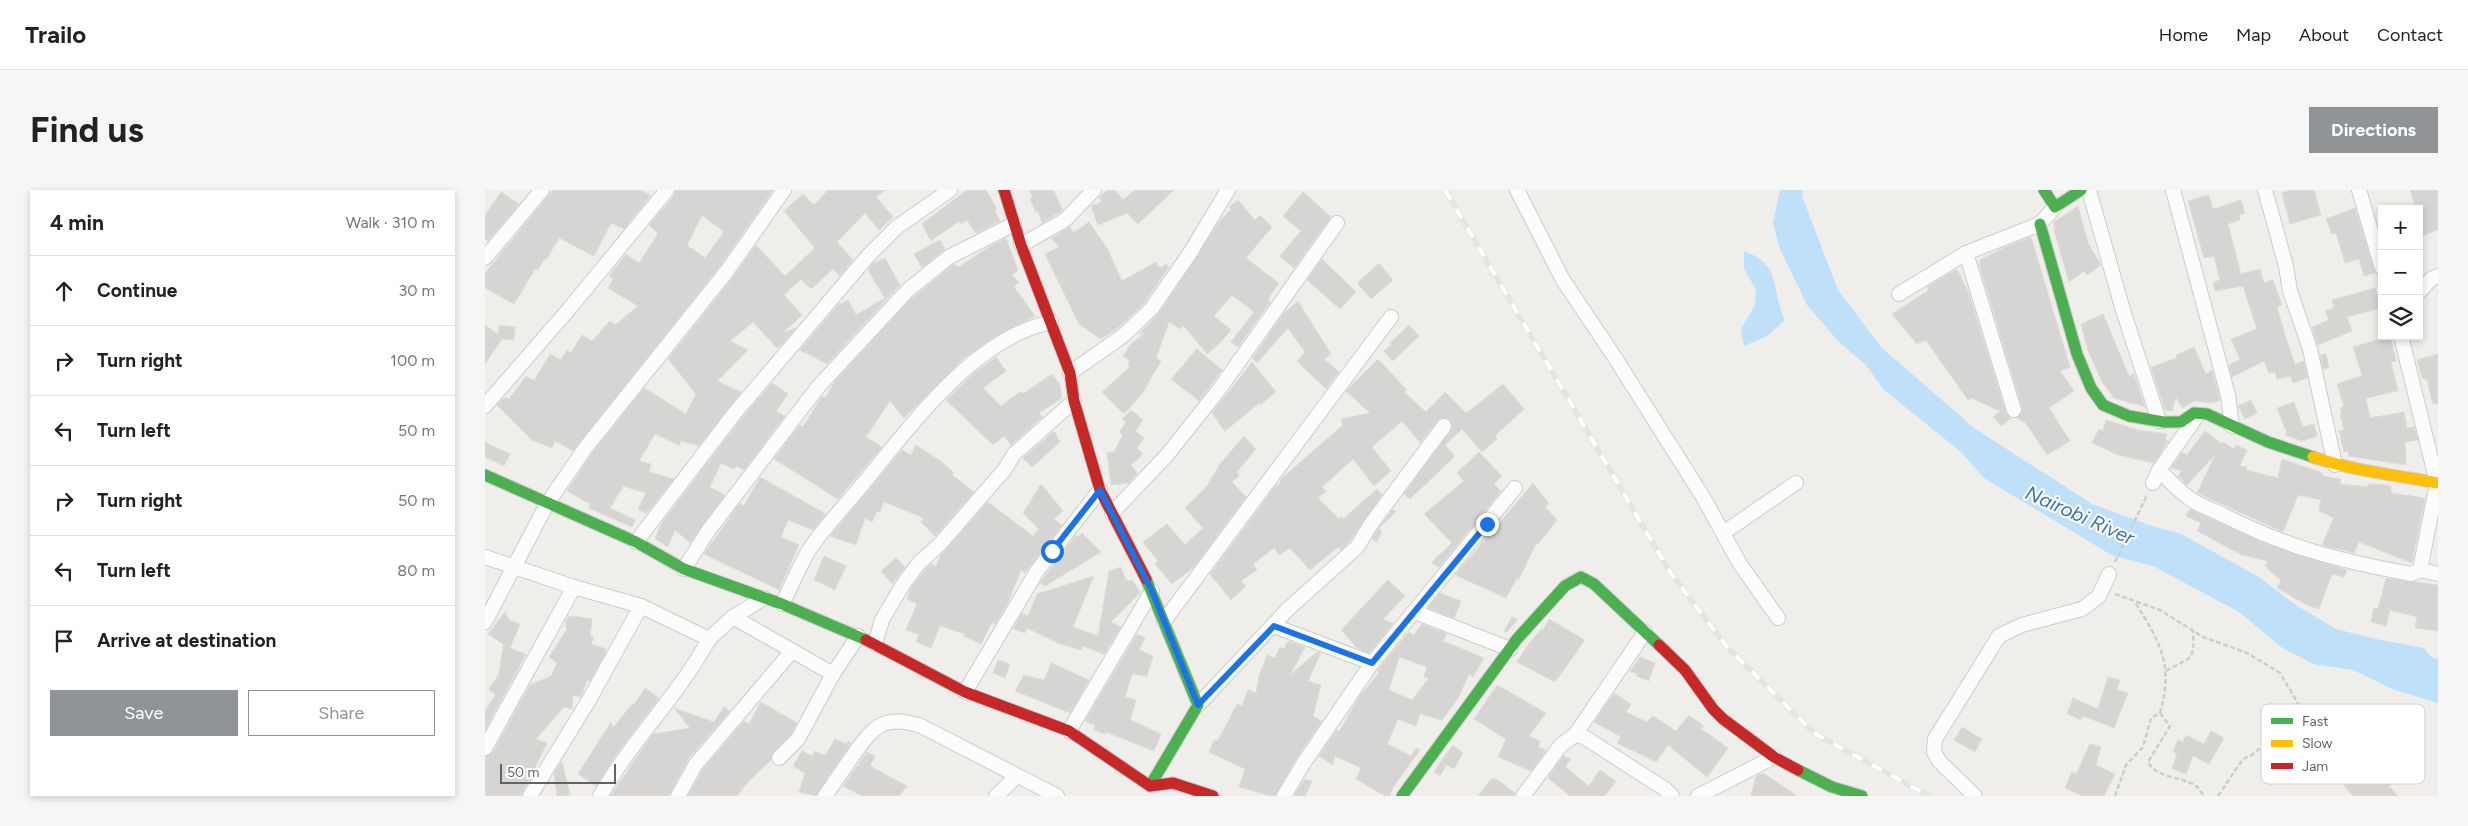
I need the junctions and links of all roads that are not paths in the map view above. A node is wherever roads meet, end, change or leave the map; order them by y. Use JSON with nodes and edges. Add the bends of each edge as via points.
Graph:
{"nodes":[{"id":1,"x":542,"y":190,"type":"edge"},
{"id":2,"x":667,"y":190,"type":"edge"},
{"id":3,"x":784,"y":190,"type":"edge"},
{"id":4,"x":950,"y":190,"type":"edge"},
{"id":5,"x":1004,"y":190,"type":"edge"},
{"id":6,"x":1094,"y":190,"type":"edge"},
{"id":7,"x":1228,"y":190,"type":"edge"},
{"id":8,"x":1517,"y":190,"type":"edge"},
{"id":9,"x":2045,"y":190,"type":"edge"},
{"id":10,"x":2081,"y":190,"type":"edge"},
{"id":11,"x":2089,"y":190,"type":"edge"},
{"id":12,"x":2173,"y":190,"type":"edge"},
{"id":13,"x":2265,"y":190,"type":"edge"},
{"id":14,"x":2359,"y":190,"type":"edge"},
{"id":15,"x":2055,"y":207,"type":"junction"},
{"id":16,"x":1014,"y":224,"type":"junction"},
{"id":17,"x":1337,"y":224,"type":"dead end"},
{"id":18,"x":2040,"y":224,"type":"junction"},
{"id":19,"x":1021,"y":245,"type":"junction"},
{"id":20,"x":1965,"y":253,"type":"junction"},
{"id":21,"x":2378,"y":254,"type":"edge"},
{"id":22,"x":485,"y":258,"type":"edge"},
{"id":23,"x":2438,"y":276,"type":"edge"},
{"id":24,"x":2423,"y":288,"type":"edge"},
{"id":25,"x":1899,"y":294,"type":"dead end"},
{"id":26,"x":1391,"y":317,"type":"dead end"},
{"id":27,"x":1051,"y":322,"type":"junction"},
{"id":28,"x":2402,"y":340,"type":"edge"},
{"id":29,"x":1070,"y":373,"type":"junction"},
{"id":30,"x":1074,"y":401,"type":"junction"},
{"id":31,"x":485,"y":406,"type":"edge"},
{"id":32,"x":2014,"y":410,"type":"dead end"},
{"id":33,"x":2199,"y":413,"type":"junction"},
{"id":34,"x":2159,"y":421,"type":"junction"},
{"id":35,"x":1445,"y":426,"type":"dead end"},
{"id":36,"x":2232,"y":426,"type":"junction"},
{"id":37,"x":2335,"y":465,"type":"junction"},
{"id":38,"x":2159,"y":470,"type":"junction"},
{"id":39,"x":487,"y":479,"type":"edge"},
{"id":40,"x":1796,"y":483,"type":"dead end"},
{"id":41,"x":2153,"y":483,"type":"road end"},
{"id":42,"x":2437,"y":483,"type":"edge"},
{"id":43,"x":1515,"y":488,"type":"dead end"},
{"id":44,"x":1100,"y":490,"type":"junction"},
{"id":45,"x":547,"y":504,"type":"junction"},
{"id":46,"x":1113,"y":513,"type":"junction"},
{"id":47,"x":1723,"y":533,"type":"junction"},
{"id":48,"x":636,"y":542,"type":"junction"},
{"id":49,"x":485,"y":557,"type":"edge"},
{"id":50,"x":513,"y":567,"type":"junction"},
{"id":51,"x":684,"y":569,"type":"junction"},
{"id":52,"x":2420,"y":570,"type":"junction"},
{"id":53,"x":2109,"y":574,"type":"road end"},
{"id":54,"x":2438,"y":574,"type":"edge"},
{"id":55,"x":574,"y":587,"type":"junction"},
{"id":56,"x":1152,"y":591,"type":"junction"},
{"id":57,"x":764,"y":598,"type":"junction"},
{"id":58,"x":782,"y":604,"type":"junction"},
{"id":59,"x":641,"y":606,"type":"junction"},
{"id":60,"x":1415,"y":612,"type":"junction"},
{"id":61,"x":733,"y":617,"type":"junction"},
{"id":62,"x":1779,"y":618,"type":"dead end"},
{"id":63,"x":1164,"y":621,"type":"junction"},
{"id":64,"x":485,"y":622,"type":"edge"},
{"id":65,"x":1274,"y":626,"type":"junction"},
{"id":66,"x":1645,"y":632,"type":"junction"},
{"id":67,"x":858,"y":636,"type":"junction"},
{"id":68,"x":709,"y":639,"type":"junction"},
{"id":69,"x":875,"y":644,"type":"junction"},
{"id":70,"x":1511,"y":649,"type":"junction"},
{"id":71,"x":791,"y":651,"type":"junction"},
{"id":72,"x":1372,"y":663,"type":"junction"},
{"id":73,"x":833,"y":674,"type":"junction"},
{"id":74,"x":965,"y":692,"type":"junction"},
{"id":75,"x":1198,"y":705,"type":"junction"},
{"id":76,"x":1069,"y":731,"type":"junction"},
{"id":77,"x":1575,"y":735,"type":"junction"},
{"id":78,"x":485,"y":748,"type":"edge"},
{"id":79,"x":1774,"y":757,"type":"junction"},
{"id":80,"x":779,"y":758,"type":"dead end"},
{"id":81,"x":1017,"y":776,"type":"junction"},
{"id":82,"x":1149,"y":786,"type":"junction"},
{"id":83,"x":530,"y":796,"type":"edge"},
{"id":84,"x":600,"y":796,"type":"edge"},
{"id":85,"x":678,"y":796,"type":"edge"},
{"id":86,"x":825,"y":796,"type":"edge"},
{"id":87,"x":996,"y":796,"type":"edge"},
{"id":88,"x":1057,"y":796,"type":"edge"},
{"id":89,"x":1213,"y":796,"type":"edge"},
{"id":90,"x":1284,"y":796,"type":"edge"},
{"id":91,"x":1402,"y":796,"type":"edge"},
{"id":92,"x":1523,"y":796,"type":"edge"},
{"id":93,"x":1672,"y":796,"type":"edge"},
{"id":94,"x":1697,"y":796,"type":"edge"},
{"id":95,"x":1862,"y":796,"type":"edge"},
{"id":96,"x":1975,"y":796,"type":"edge"}],
"edges":[{"from":1,"to":22,"type":"street"},
{"from":2,"to":31,"type":"street"},
{"from":3,"to":45,"type":"street","via":[[727,271],[586,446]]},
{"from":4,"to":48,"type":"street","via":[[897,227],[868,256],[733,414]]},
{"from":5,"to":16,"type":"street"},
{"from":6,"to":19,"type":"street","via":[[1065,220]]},
{"from":7,"to":29,"type":"street","via":[[1151,308],[1124,335]]},
{"from":8,"to":47,"type":"street","via":[[1563,280]]},
{"from":9,"to":15,"type":"street"},
{"from":10,"to":15,"type":"street"},
{"from":11,"to":34,"type":"street"},
{"from":12,"to":36,"type":"street","via":[[2229,395]]},
{"from":13,"to":37,"type":"street","via":[[2290,290],[2310,349]]},
{"from":14,"to":21,"type":"street"},
{"from":15,"to":18,"type":"street"},
{"from":16,"to":19,"type":"street"},
{"from":16,"to":51,"type":"street","via":[[949,257],[908,290],[818,387]]},
{"from":17,"to":46,"type":"street","via":[[1218,391],[1167,455]]},
{"from":18,"to":20,"type":"street"},
{"from":18,"to":34,"type":"street","via":[[2077,354],[2087,373],[2090,388],[2103,406],[2129,416]]},
{"from":19,"to":27,"type":"street"},
{"from":20,"to":25,"type":"street"},
{"from":20,"to":32,"type":"street"},
{"from":23,"to":24,"type":"street"},
{"from":26,"to":63,"type":"street"},
{"from":27,"to":29,"type":"street"},
{"from":27,"to":58,"type":"street","via":[[1030,328],[992,348],[928,407],[810,550]]},
{"from":28,"to":42,"type":"street"},
{"from":29,"to":30,"type":"street"},
{"from":30,"to":44,"type":"street"},
{"from":30,"to":69,"type":"street","via":[[1014,454],[1005,469],[940,544],[918,564],[882,620]]},
{"from":33,"to":34,"type":"street","via":[[2183,422]]},
{"from":33,"to":36,"type":"street"},
{"from":33,"to":38,"type":"street"},
{"from":35,"to":65,"type":"street","via":[[1357,547],[1287,610]]},
{"from":36,"to":37,"type":"street"},
{"from":37,"to":42,"type":"street"},
{"from":38,"to":41,"type":"street"},
{"from":38,"to":52,"type":"street","via":[[2195,502],[2247,528],[2312,553],[2411,574]]},
{"from":39,"to":45,"type":"street"},
{"from":40,"to":47,"type":"street"},
{"from":42,"to":52,"type":"street"},
{"from":43,"to":60,"type":"street"},
{"from":44,"to":46,"type":"street"},
{"from":44,"to":74,"type":"street","via":[[1037,571]]},
{"from":45,"to":48,"type":"street"},
{"from":45,"to":50,"type":"street"},
{"from":46,"to":56,"type":"street"},
{"from":47,"to":62,"type":"street","via":[[1740,564]]},
{"from":48,"to":51,"type":"street"},
{"from":49,"to":50,"type":"street"},
{"from":50,"to":55,"type":"street"},
{"from":50,"to":64,"type":"street"},
{"from":51,"to":57,"type":"street"},
{"from":52,"to":54,"type":"street"},
{"from":53,"to":96,"type":"street","via":[[2095,599],[2082,609],[2022,625],[1999,636],[1935,739],[1934,752],[1939,761]]},
{"from":55,"to":59,"type":"street"},
{"from":55,"to":78,"type":"street"},
{"from":56,"to":63,"type":"street"},
{"from":56,"to":76,"type":"street"},
{"from":57,"to":58,"type":"street"},
{"from":57,"to":61,"type":"street"},
{"from":58,"to":67,"type":"street"},
{"from":59,"to":68,"type":"street"},
{"from":59,"to":83,"type":"street","via":[[589,700]]},
{"from":60,"to":70,"type":"street"},
{"from":60,"to":72,"type":"street"},
{"from":61,"to":68,"type":"street"},
{"from":61,"to":71,"type":"street"},
{"from":63,"to":75,"type":"street"},
{"from":65,"to":72,"type":"street"},
{"from":65,"to":75,"type":"street"},
{"from":66,"to":70,"type":"street","via":[[1594,584],[1581,578],[1570,581],[1537,615]]},
{"from":66,"to":77,"type":"street"},
{"from":66,"to":79,"type":"street","via":[[1685,670],[1723,719]]},
{"from":67,"to":69,"type":"street"},
{"from":67,"to":73,"type":"street"},
{"from":68,"to":84,"type":"street","via":[[694,668],[637,740]]},
{"from":69,"to":74,"type":"street"},
{"from":70,"to":91,"type":"street","via":[[1472,696]]},
{"from":71,"to":73,"type":"street"},
{"from":71,"to":85,"type":"street","via":[[696,764]]},
{"from":72,"to":90,"type":"street"},
{"from":73,"to":80,"type":"street","via":[[798,739]]},
{"from":74,"to":76,"type":"street"},
{"from":75,"to":82,"type":"street"},
{"from":76,"to":82,"type":"street"},
{"from":77,"to":92,"type":"street","via":[[1561,744]]},
{"from":77,"to":93,"type":"street","via":[[1584,737],[1665,788]]},
{"from":79,"to":94,"type":"street"},
{"from":79,"to":95,"type":"street","via":[[1832,787]]},
{"from":81,"to":86,"type":"street","via":[[921,726],[897,721],[871,731]]},
{"from":81,"to":87,"type":"street"},
{"from":81,"to":88,"type":"street"},
{"from":82,"to":89,"type":"street","via":[[1173,784]]}]}
